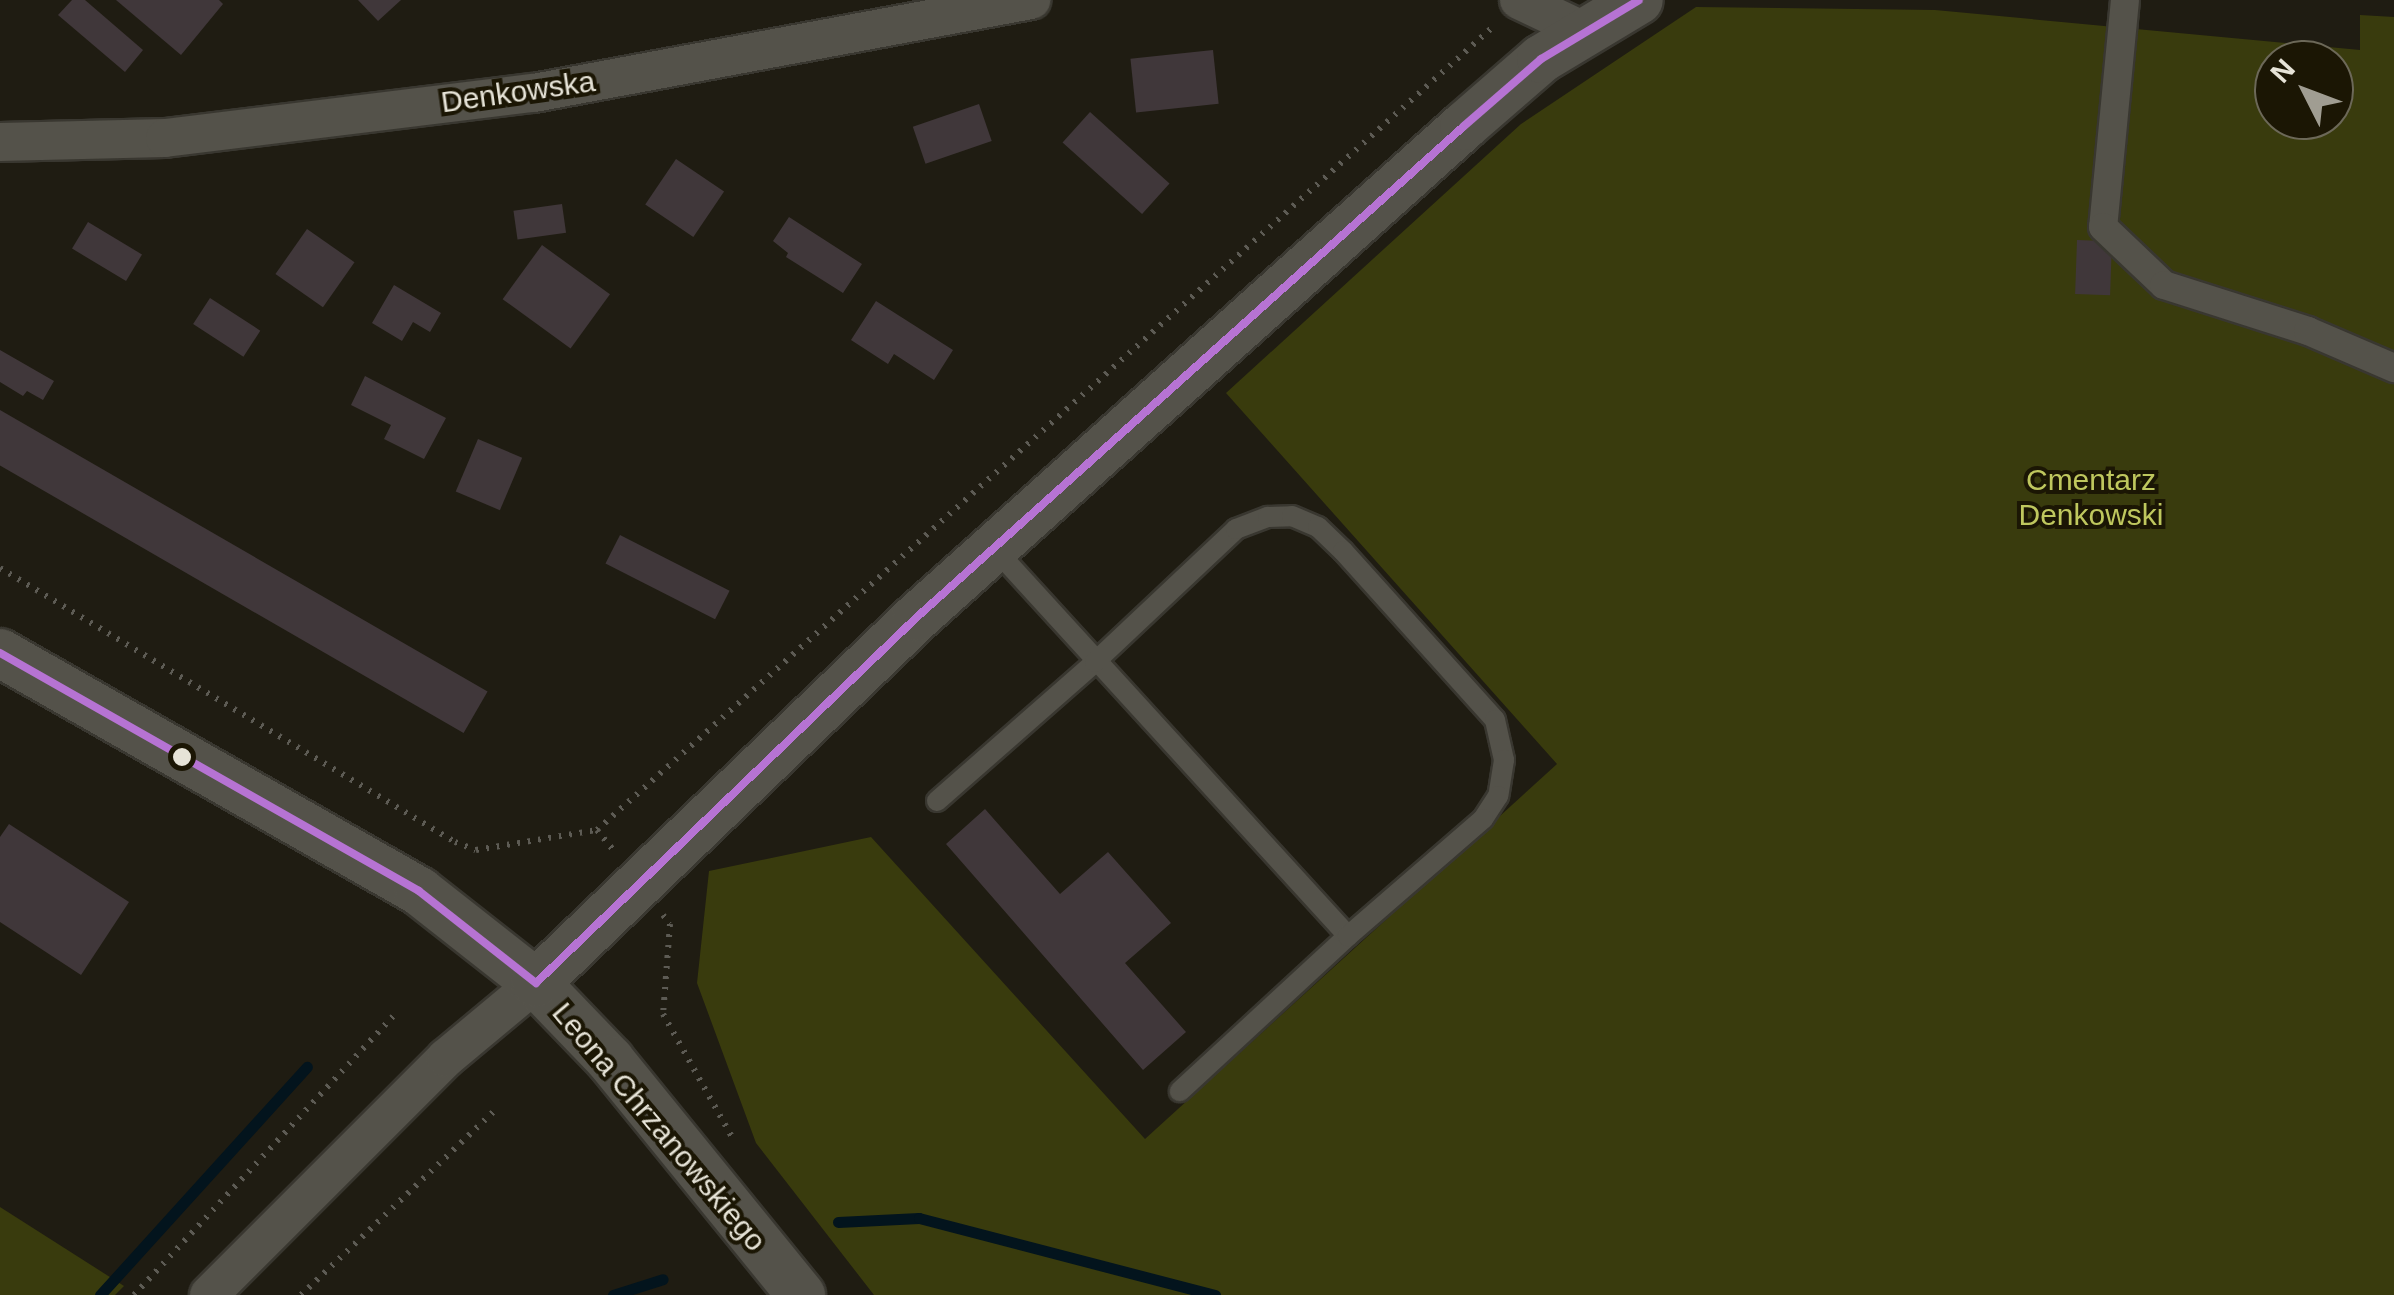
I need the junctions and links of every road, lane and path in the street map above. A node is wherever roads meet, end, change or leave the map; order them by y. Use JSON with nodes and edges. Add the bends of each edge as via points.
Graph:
{"nodes":[{"id":1,"x":1032,"y":0,"type":"edge"},
{"id":2,"x":1639,"y":0,"type":"edge"},
{"id":3,"x":2125,"y":0,"type":"edge"},
{"id":4,"x":1551,"y":15,"type":"edge"},
{"id":5,"x":0,"y":142,"type":"edge"},
{"id":6,"x":2394,"y":368,"type":"edge"},
{"id":7,"x":994,"y":548,"type":"junction"},
{"id":8,"x":0,"y":568,"type":"edge"},
{"id":9,"x":0,"y":653,"type":"edge"},
{"id":10,"x":1095,"y":662,"type":"junction"},
{"id":11,"x":937,"y":800,"type":"dead end"},
{"id":12,"x":597,"y":830,"type":"junction"},
{"id":13,"x":642,"y":885,"type":"junction"},
{"id":14,"x":1348,"y":936,"type":"junction"},
{"id":15,"x":536,"y":983,"type":"junction"},
{"id":16,"x":397,"y":1012,"type":"dead end"},
{"id":17,"x":1180,"y":1091,"type":"dead end"},
{"id":18,"x":496,"y":1109,"type":"dead end"},
{"id":19,"x":734,"y":1142,"type":"dead end"},
{"id":20,"x":134,"y":1295,"type":"edge"},
{"id":21,"x":209,"y":1295,"type":"edge"},
{"id":22,"x":301,"y":1295,"type":"edge"},
{"id":23,"x":801,"y":1295,"type":"edge"}],
"edges":[{"from":1,"to":5,"type":"street","name":"Denkowska","via":[[534,92],[165,138]]},
{"from":2,"to":4,"type":"street"},
{"from":3,"to":6,"type":"street","via":[[2103,226],[2164,286],[2308,331]]},
{"from":4,"to":7,"type":"street","via":[[1542,59]]},
{"from":4,"to":12,"type":"path","via":[[1492,27]]},
{"from":7,"to":10,"type":"lane"},
{"from":7,"to":13,"type":"street"},
{"from":8,"to":12,"type":"path","via":[[455,842],[476,850]]},
{"from":9,"to":15,"type":"street","name":"Leona Chrzanowskiego","via":[[403,881]]},
{"from":10,"to":11,"type":"lane"},
{"from":10,"to":14,"type":"lane"},
{"from":10,"to":14,"type":"lane","via":[[1236,529],[1292,516],[1318,527],[1343,551],[1495,720],[1504,760],[1498,796],[1483,820]]},
{"from":12,"to":13,"type":"path"},
{"from":13,"to":15,"type":"street"},
{"from":13,"to":19,"type":"path","via":[[670,924],[663,1014]]},
{"from":14,"to":17,"type":"lane"},
{"from":15,"to":21,"type":"street","via":[[446,1058]]},
{"from":15,"to":23,"type":"street","name":"Leona Chrzanowskiego","via":[[610,1060]]},
{"from":16,"to":20,"type":"path"},
{"from":18,"to":22,"type":"path"}]}
